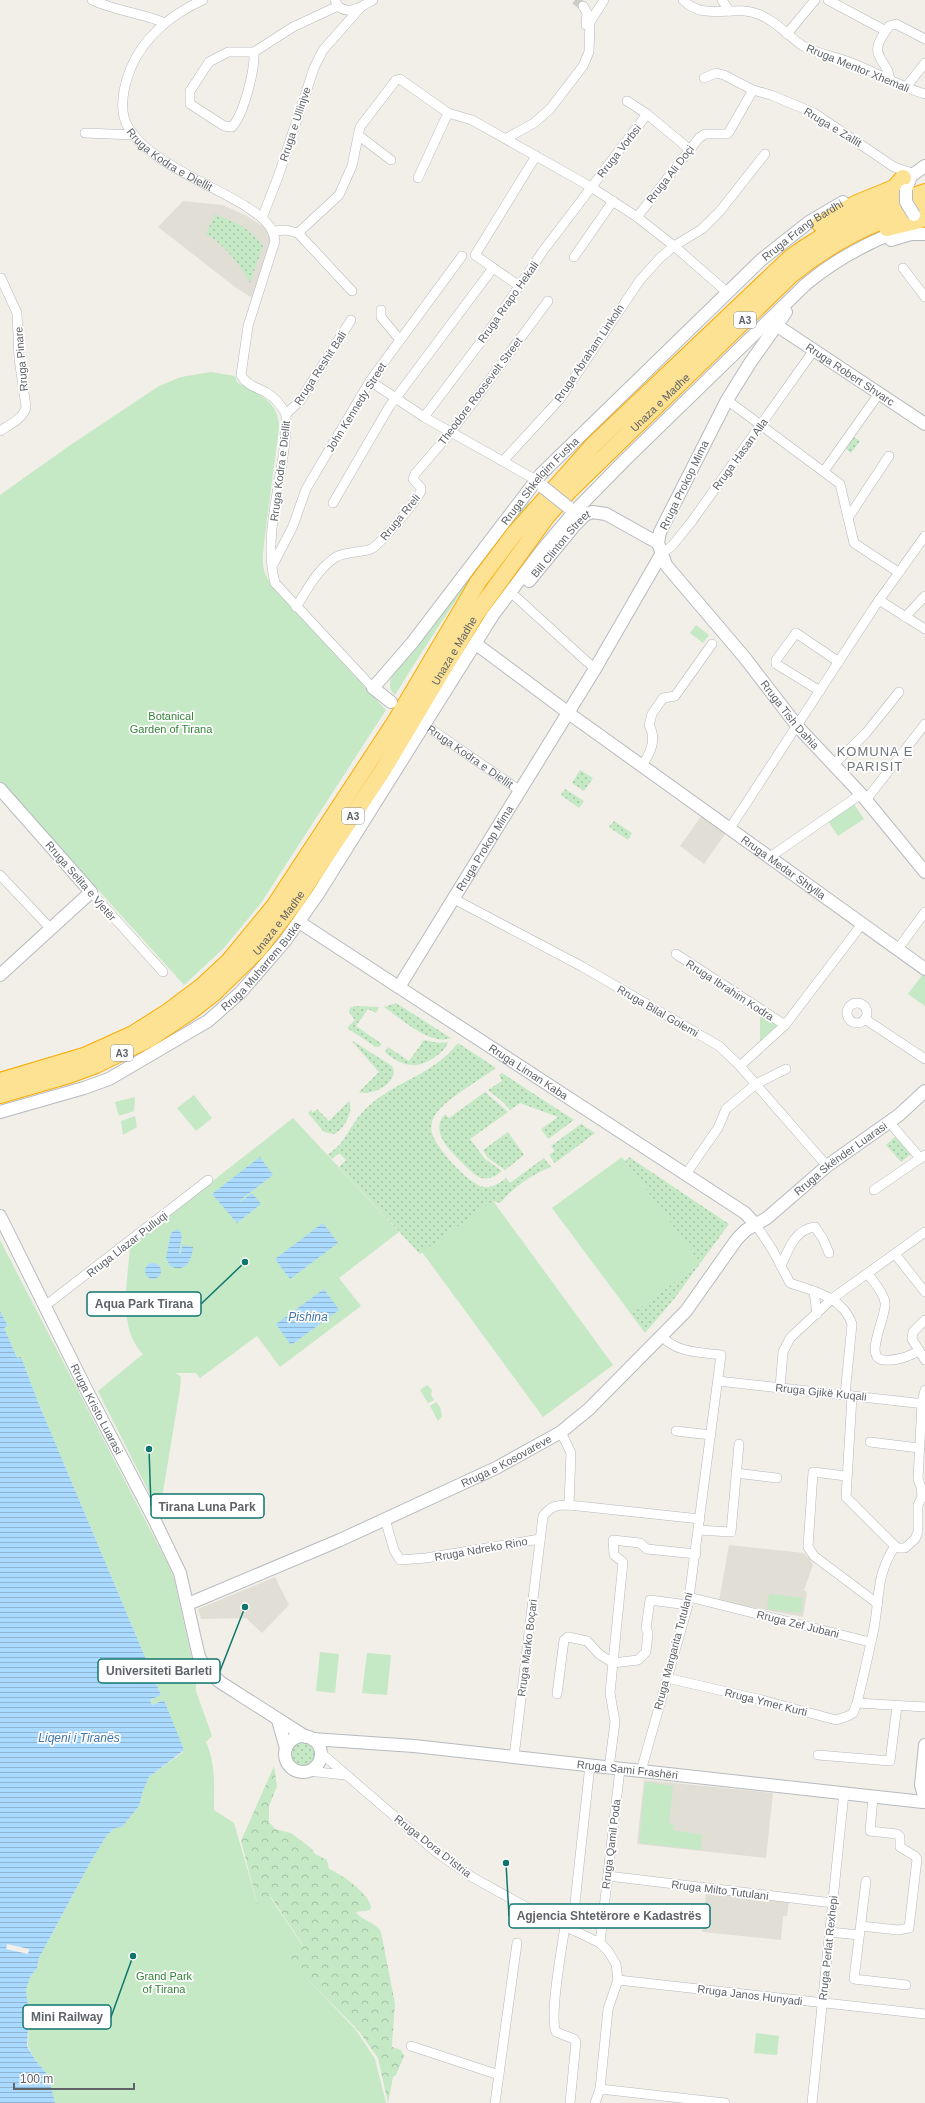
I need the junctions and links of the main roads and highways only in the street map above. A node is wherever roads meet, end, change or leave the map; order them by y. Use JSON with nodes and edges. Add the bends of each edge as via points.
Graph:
{"nodes":[{"id":1,"x":908,"y":180,"type":"road end"},
{"id":2,"x":925,"y":192,"type":"edge"},
{"id":3,"x":922,"y":220,"type":"edge"},
{"id":4,"x":665,"y":379,"type":"junction"},
{"id":5,"x":225,"y":974,"type":"junction"},
{"id":6,"x":0,"y":1072,"type":"edge"},
{"id":7,"x":0,"y":1081,"type":"edge"},
{"id":8,"x":0,"y":1095,"type":"edge"},
{"id":9,"x":0,"y":1105,"type":"edge"}],
"edges":[{"from":1,"to":4,"type":"highway","via":[[826,220],[781,253],[678,361]]},
{"from":2,"to":4,"type":"highway","name":"Unaza e Madhe","number":"A3","via":[[848,221],[805,248],[778,269]]},
{"from":3,"to":5,"type":"highway","name":"Unaza e Madhe","number":"A3","via":[[873,234],[827,260],[793,288],[647,425],[633,430],[570,490],[547,516],[476,614],[391,758],[277,928]]},
{"from":4,"to":5,"type":"highway","name":"Unaza e Madhe","number":"A3","via":[[588,450],[536,508],[497,557],[467,600],[391,728],[283,894]]},
{"from":5,"to":6,"type":"highway","via":[[212,970],[172,1001],[115,1033],[67,1053]]},
{"from":5,"to":7,"type":"highway","name":"Unaza e Madhe","number":"A3","via":[[201,987],[133,1034],[102,1049]]},
{"from":5,"to":8,"type":"highway","name":"Unaza e Madhe","number":"A3","via":[[176,1022],[132,1049],[69,1075]]},
{"from":5,"to":9,"type":"highway","via":[[224,990],[142,1050],[109,1069],[76,1083]]}]}
